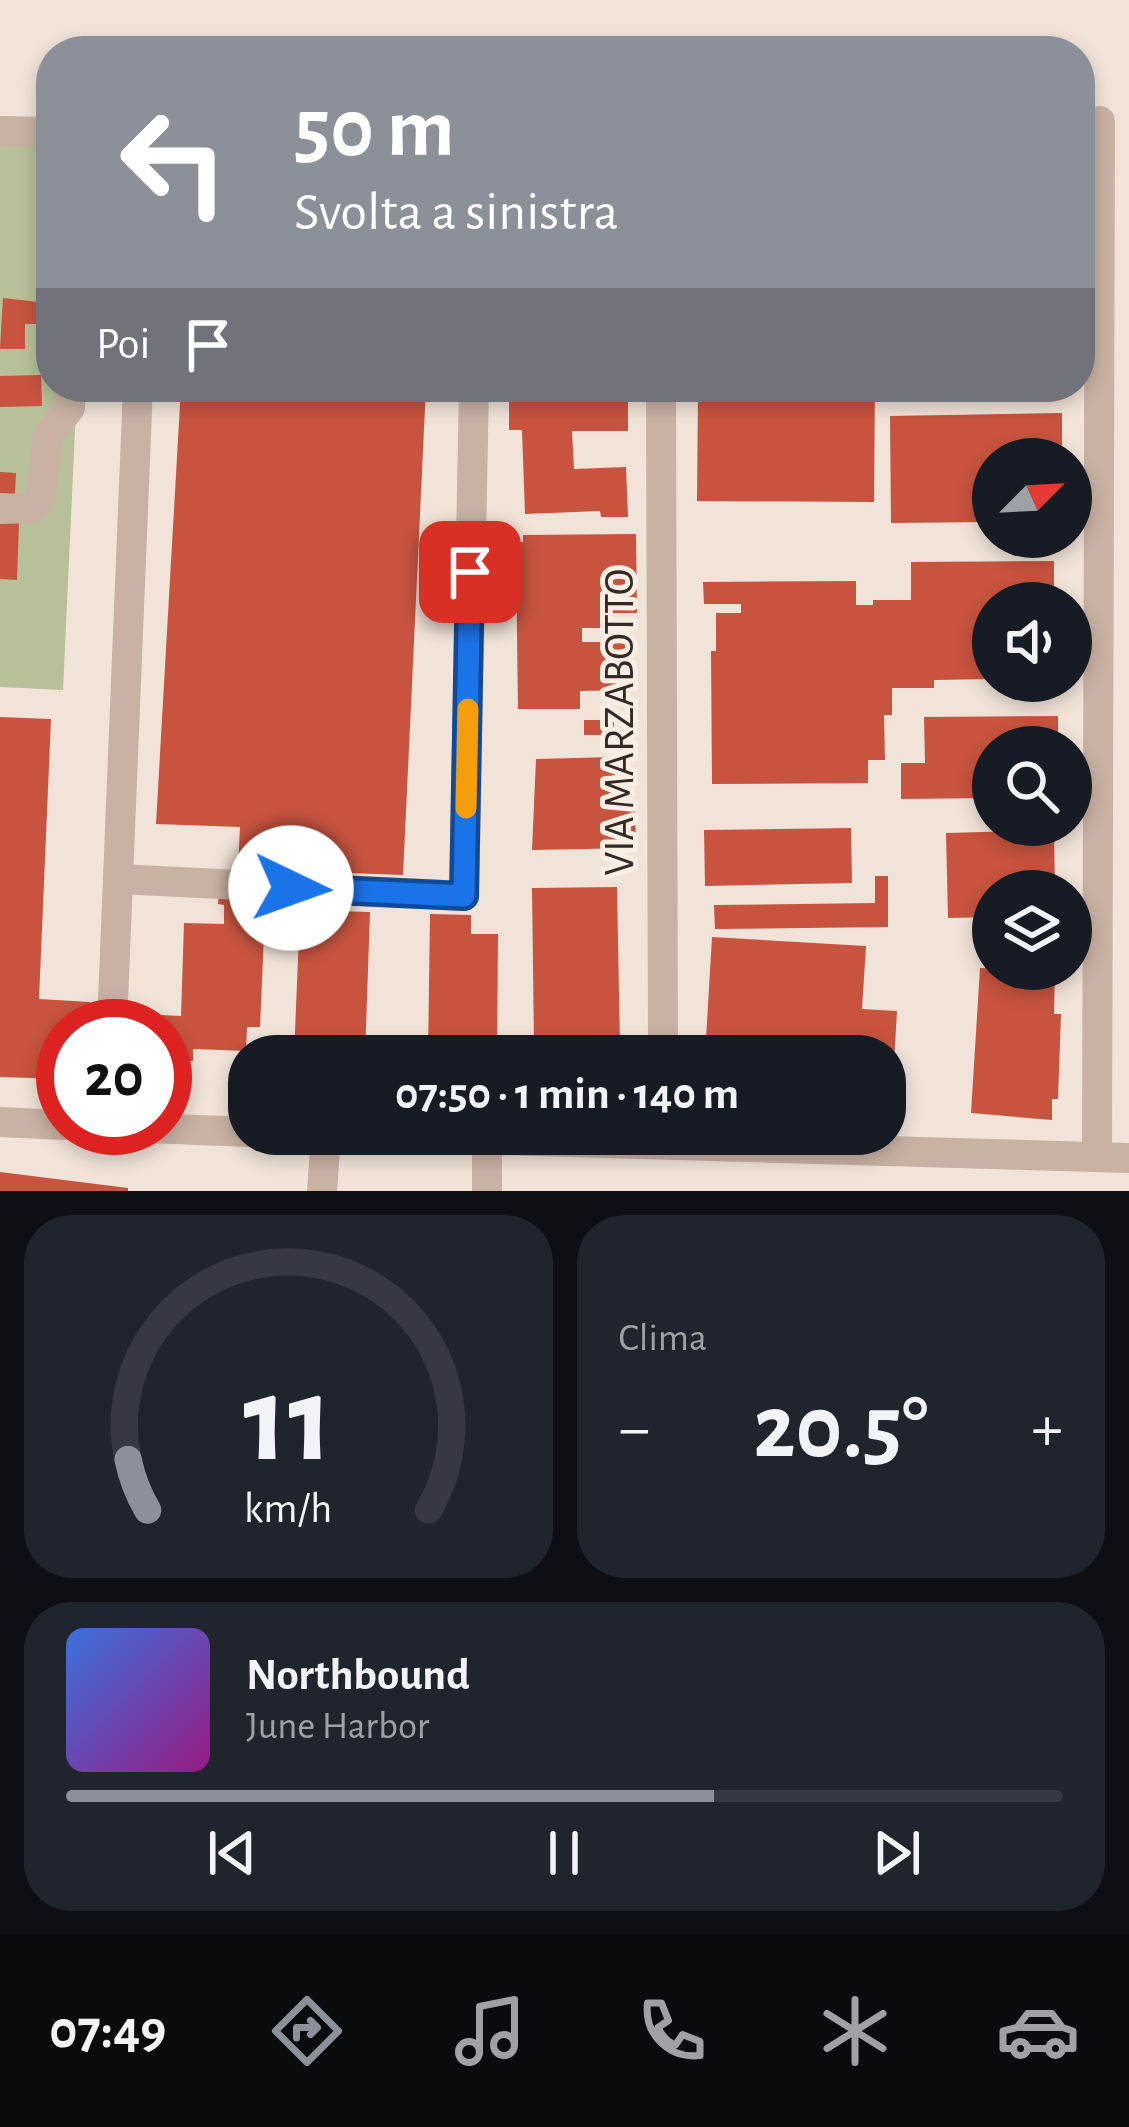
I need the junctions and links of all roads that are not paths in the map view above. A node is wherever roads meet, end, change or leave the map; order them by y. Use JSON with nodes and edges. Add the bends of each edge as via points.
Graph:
{"nodes":[{"id":1,"x":1103,"y":121,"type":"edge"},
{"id":2,"x":0,"y":131,"type":"edge"},
{"id":3,"x":36,"y":132,"type":"edge"},
{"id":4,"x":70,"y":402,"type":"edge"},
{"id":5,"x":137,"y":402,"type":"edge"},
{"id":6,"x":474,"y":402,"type":"edge"},
{"id":7,"x":661,"y":402,"type":"edge"},
{"id":8,"x":0,"y":509,"type":"edge"},
{"id":9,"x":118,"y":879,"type":"junction"},
{"id":10,"x":113,"y":999,"type":"edge"},
{"id":11,"x":663,"y":1035,"type":"edge"},
{"id":12,"x":0,"y":1122,"type":"edge"},
{"id":13,"x":36,"y":1123,"type":"edge"},
{"id":14,"x":192,"y":1130,"type":"edge"},
{"id":15,"x":228,"y":1131,"type":"edge"},
{"id":16,"x":906,"y":1149,"type":"edge"},
{"id":17,"x":325,"y":1155,"type":"edge"},
{"id":18,"x":487,"y":1155,"type":"edge"},
{"id":19,"x":1097,"y":1156,"type":"junction"},
{"id":20,"x":1129,"y":1158,"type":"edge"},
{"id":21,"x":322,"y":1191,"type":"edge"},
{"id":22,"x":488,"y":1191,"type":"edge"}],
"edges":[{"from":1,"to":19,"type":"street"},
{"from":2,"to":3,"type":"street"},
{"from":4,"to":8,"type":"street","via":[[48,435],[40,501]]},
{"from":5,"to":9,"type":"street"},
{"from":6,"to":9,"type":"street","via":[[464,896]]},
{"from":7,"to":11,"type":"street","name":"VIA MARZABOTTO"},
{"from":9,"to":10,"type":"street"},
{"from":12,"to":13,"type":"street"},
{"from":14,"to":15,"type":"street"},
{"from":16,"to":19,"type":"street"},
{"from":17,"to":21,"type":"street"},
{"from":18,"to":22,"type":"street"},
{"from":19,"to":20,"type":"street"}]}
